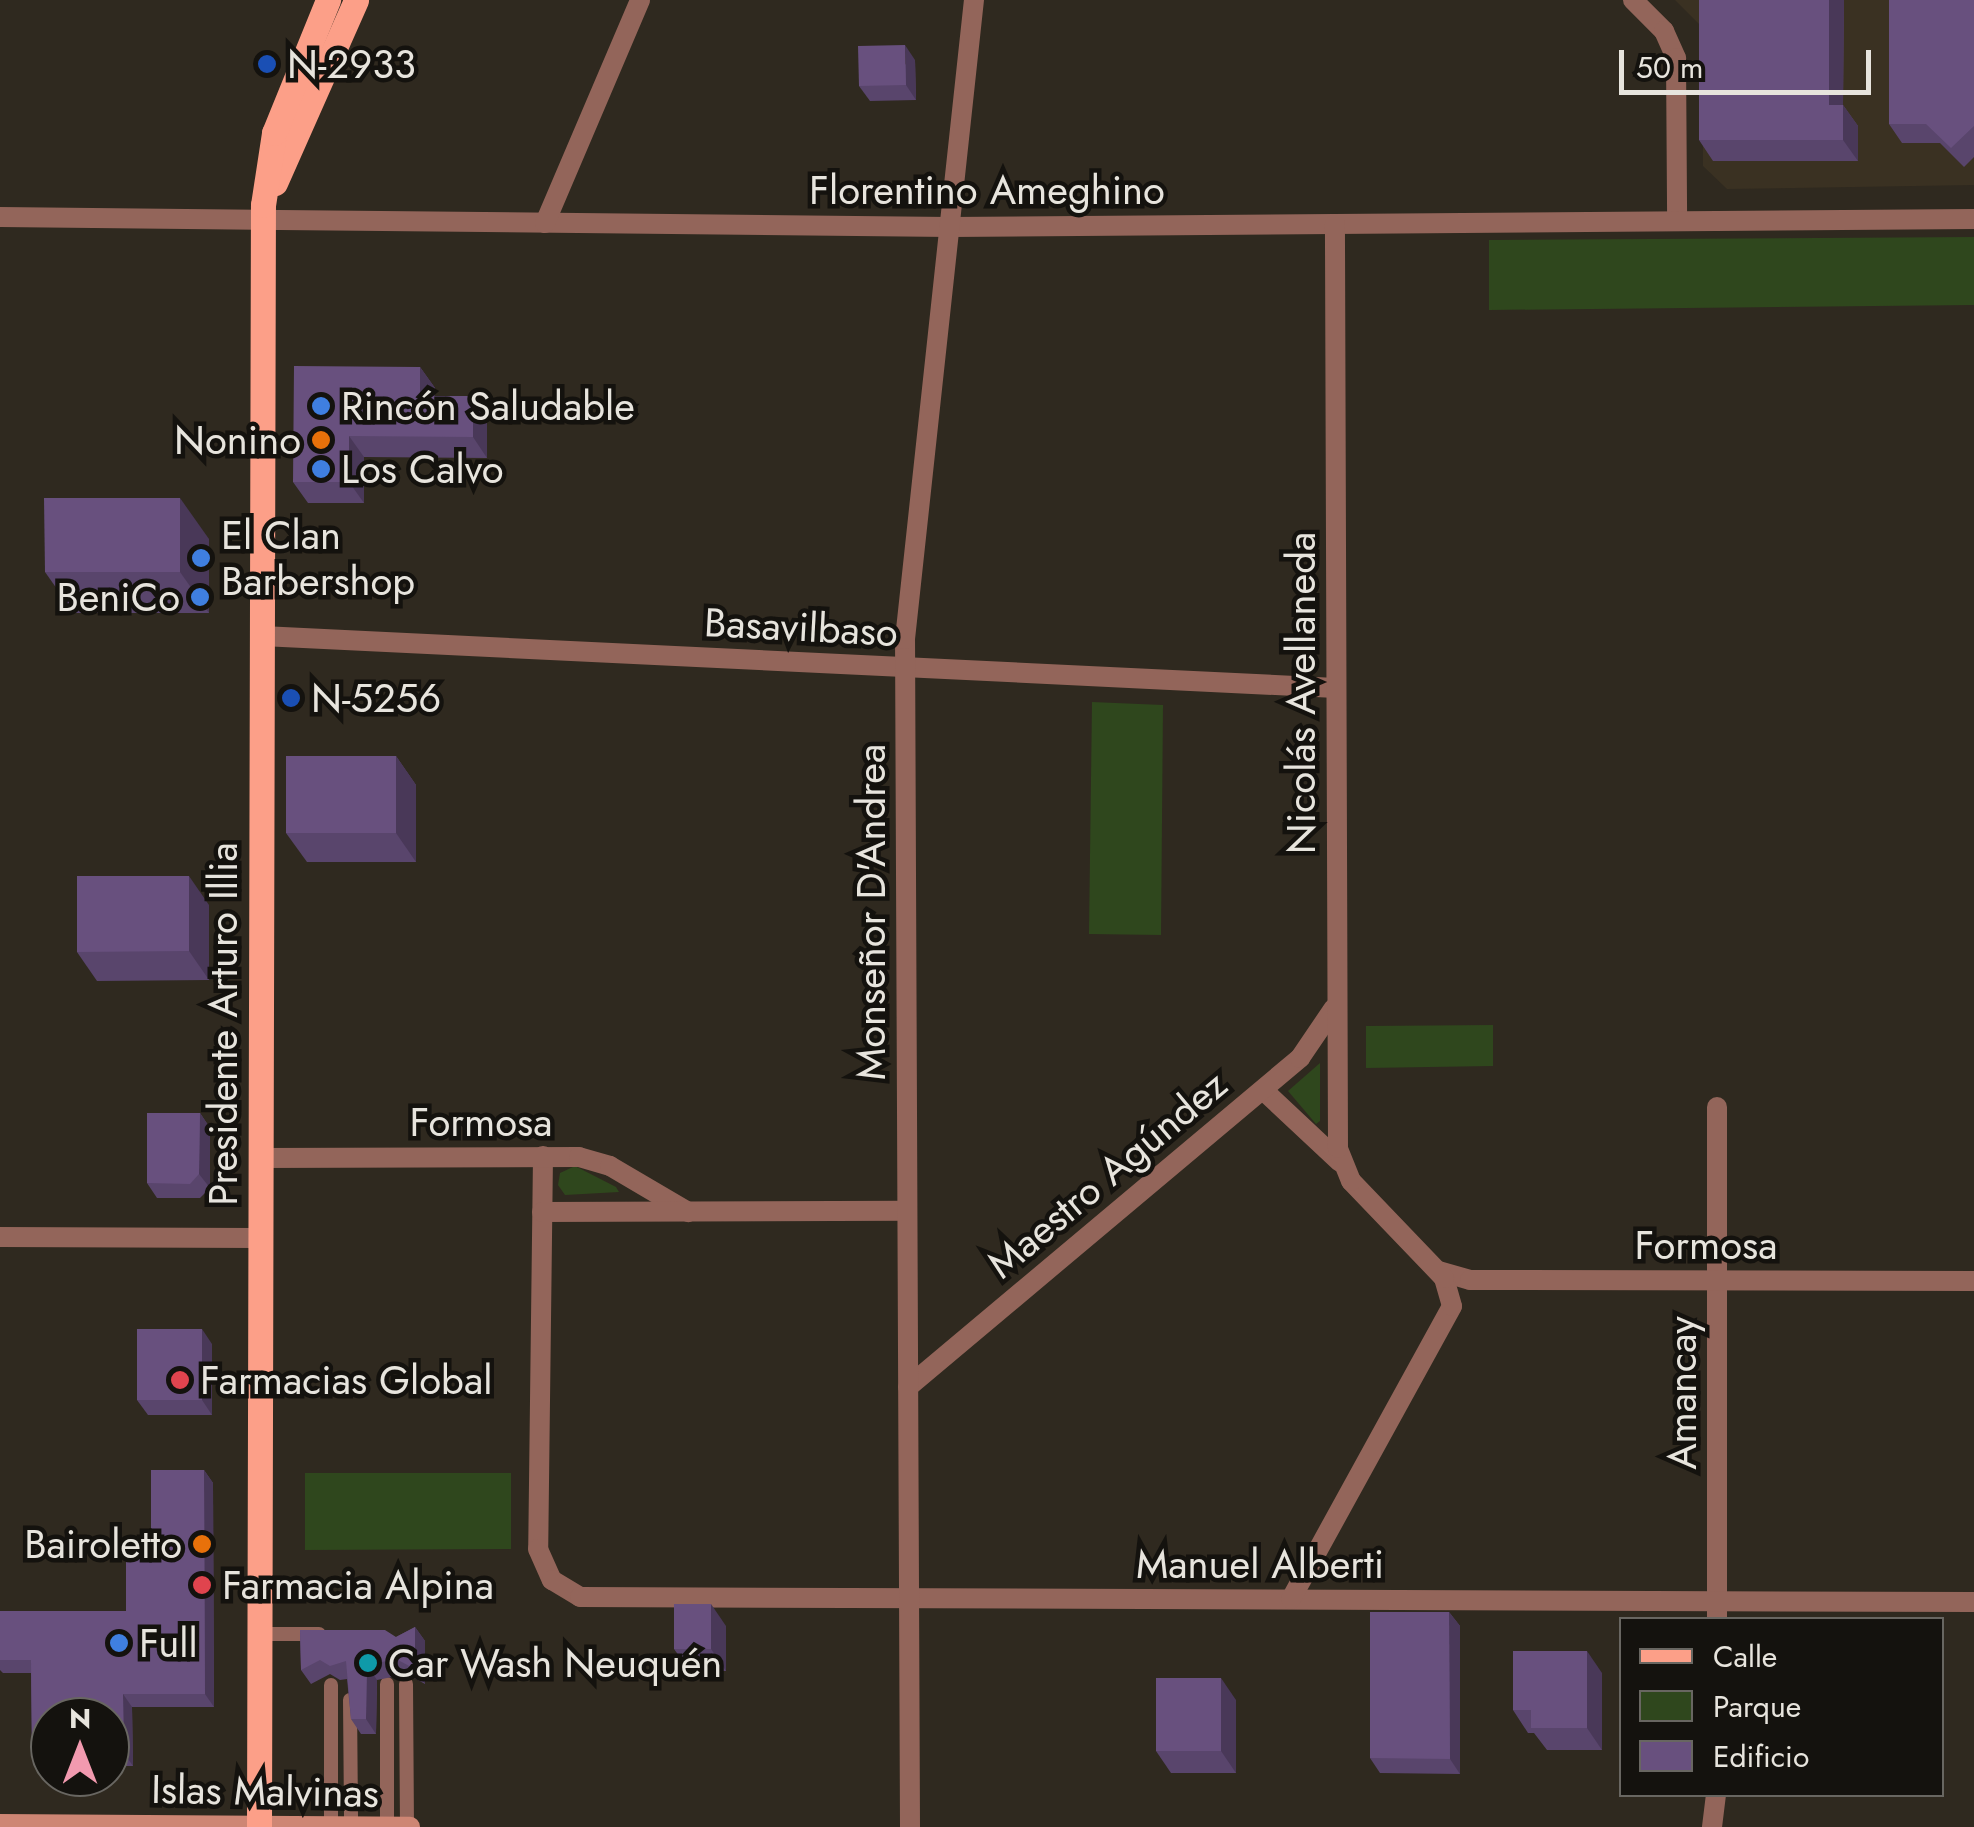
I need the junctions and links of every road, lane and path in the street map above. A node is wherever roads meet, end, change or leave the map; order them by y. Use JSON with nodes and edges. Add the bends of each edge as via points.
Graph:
{"nodes":[{"id":1,"x":328,"y":0,"type":"edge"},
{"id":2,"x":356,"y":0,"type":"edge"},
{"id":3,"x":640,"y":0,"type":"edge"},
{"id":4,"x":974,"y":0,"type":"edge"},
{"id":5,"x":1633,"y":0,"type":"edge"},
{"id":6,"x":0,"y":217,"type":"edge"},
{"id":7,"x":1974,"y":219,"type":"edge"},
{"id":8,"x":263,"y":221,"type":"junction"},
{"id":9,"x":1676,"y":222,"type":"junction"},
{"id":10,"x":545,"y":223,"type":"junction"},
{"id":11,"x":1335,"y":224,"type":"junction"},
{"id":12,"x":950,"y":227,"type":"junction"},
{"id":13,"x":262,"y":636,"type":"junction"},
{"id":14,"x":905,"y":667,"type":"junction"},
{"id":15,"x":1336,"y":688,"type":"junction"},
{"id":16,"x":1337,"y":1002,"type":"junction"},
{"id":17,"x":1263,"y":1090,"type":"junction"},
{"id":18,"x":1717,"y":1107,"type":"dead end"},
{"id":19,"x":543,"y":1156,"type":"junction"},
{"id":20,"x":260,"y":1158,"type":"junction"},
{"id":21,"x":1340,"y":1162,"type":"junction"},
{"id":22,"x":907,"y":1211,"type":"junction"},
{"id":23,"x":542,"y":1212,"type":"junction"},
{"id":24,"x":688,"y":1212,"type":"junction"},
{"id":25,"x":0,"y":1237,"type":"edge"},
{"id":26,"x":260,"y":1238,"type":"junction"},
{"id":27,"x":1439,"y":1271,"type":"junction"},
{"id":28,"x":1717,"y":1280,"type":"junction"},
{"id":29,"x":1974,"y":1280,"type":"edge"},
{"id":30,"x":908,"y":1387,"type":"junction"},
{"id":31,"x":909,"y":1599,"type":"junction"},
{"id":32,"x":1291,"y":1599,"type":"junction"},
{"id":33,"x":1974,"y":1602,"type":"edge"},
{"id":34,"x":1717,"y":1609,"type":"edge"},
{"id":35,"x":260,"y":1634,"type":"junction"},
{"id":36,"x":330,"y":1638,"type":"edge"},
{"id":37,"x":331,"y":1684,"type":"edge"},
{"id":38,"x":350,"y":1684,"type":"edge"},
{"id":39,"x":386,"y":1684,"type":"dead end"},
{"id":40,"x":406,"y":1684,"type":"edge"},
{"id":41,"x":1716,"y":1797,"type":"edge"},
{"id":42,"x":0,"y":1824,"type":"edge"},
{"id":43,"x":259,"y":1826,"type":"edge"},
{"id":44,"x":331,"y":1826,"type":"edge"},
{"id":45,"x":351,"y":1826,"type":"edge"},
{"id":46,"x":387,"y":1827,"type":"edge"},
{"id":47,"x":408,"y":1827,"type":"edge"},
{"id":48,"x":910,"y":1827,"type":"edge"},
{"id":49,"x":1712,"y":1827,"type":"edge"}],
"edges":[{"from":1,"to":8,"type":"main road","name":"Presidente Arturo Illia","via":[[270,146]]},
{"from":2,"to":8,"type":"main road","name":"Presidente Arturo Illia"},
{"from":3,"to":10,"type":"street"},
{"from":4,"to":12,"type":"street","name":"Monseñor D'Andrea"},
{"from":5,"to":9,"type":"street","via":[[1664,31],[1676,58]]},
{"from":6,"to":8,"type":"street","name":"Florentino Ameghino"},
{"from":7,"to":9,"type":"street","name":"Florentino Ameghino"},
{"from":8,"to":10,"type":"street","name":"Florentino Ameghino"},
{"from":8,"to":13,"type":"main road","name":"Presidente Arturo Illia"},
{"from":9,"to":11,"type":"street","name":"Florentino Ameghino"},
{"from":10,"to":12,"type":"street","name":"Florentino Ameghino"},
{"from":11,"to":12,"type":"street","name":"Florentino Ameghino"},
{"from":11,"to":15,"type":"street","name":"Nicolás Avellaneda"},
{"from":12,"to":14,"type":"street","name":"Monseñor D'Andrea"},
{"from":13,"to":14,"type":"street","name":"Basavilbaso"},
{"from":13,"to":20,"type":"main road","name":"Presidente Arturo Illia"},
{"from":14,"to":15,"type":"street","name":"Basavilbaso"},
{"from":14,"to":22,"type":"street","name":"Monseñor D'Andrea"},
{"from":15,"to":16,"type":"street","name":"Nicolás Avellaneda"},
{"from":16,"to":17,"type":"street","name":"Maestro Agúndez","via":[[1315,1042]]},
{"from":16,"to":21,"type":"street","name":"Nicolás Avellaneda"},
{"from":17,"to":21,"type":"street"},
{"from":17,"to":30,"type":"street","name":"Maestro Agúndez"},
{"from":18,"to":28,"type":"street","name":"Amancay"},
{"from":19,"to":20,"type":"street","name":"Formosa"},
{"from":19,"to":23,"type":"street"},
{"from":19,"to":24,"type":"street","name":"Formosa","via":[[600,1162]]},
{"from":20,"to":26,"type":"main road","name":"Presidente Arturo Illia"},
{"from":21,"to":27,"type":"street"},
{"from":22,"to":24,"type":"street","name":"Formosa"},
{"from":22,"to":30,"type":"street","name":"Monseñor D'Andrea"},
{"from":23,"to":24,"type":"street","name":"Formosa"},
{"from":23,"to":31,"type":"street","name":"Manuel Alberti","via":[[538,1539],[552,1580],[569,1594],[592,1598]]},
{"from":25,"to":26,"type":"street"},
{"from":26,"to":35,"type":"main road","name":"Presidente Arturo Illia"},
{"from":27,"to":28,"type":"street","name":"Formosa","via":[[1470,1280]]},
{"from":27,"to":32,"type":"street","via":[[1450,1291],[1449,1320]]},
{"from":28,"to":29,"type":"street","name":"Formosa"},
{"from":28,"to":34,"type":"street","name":"Amancay"},
{"from":30,"to":31,"type":"street","name":"Monseñor D'Andrea"},
{"from":31,"to":32,"type":"street","name":"Manuel Alberti"},
{"from":31,"to":48,"type":"street","name":"Monseñor D'Andrea"},
{"from":32,"to":34,"type":"street","name":"Manuel Alberti"},
{"from":33,"to":34,"type":"street","name":"Manuel Alberti"},
{"from":35,"to":36,"type":"lane"},
{"from":35,"to":43,"type":"main road","name":"Presidente Arturo Illia"},
{"from":37,"to":44,"type":"lane"},
{"from":38,"to":45,"type":"lane"},
{"from":39,"to":46,"type":"lane"},
{"from":40,"to":47,"type":"lane"},
{"from":41,"to":49,"type":"street"},
{"from":42,"to":43,"type":"main road","name":"Islas Malvinas"},
{"from":43,"to":44,"type":"main road","name":"Islas Malvinas"},
{"from":44,"to":45,"type":"main road","name":"Islas Malvinas"},
{"from":45,"to":46,"type":"main road","name":"Islas Malvinas"},
{"from":46,"to":47,"type":"main road","name":"Islas Malvinas"}]}
